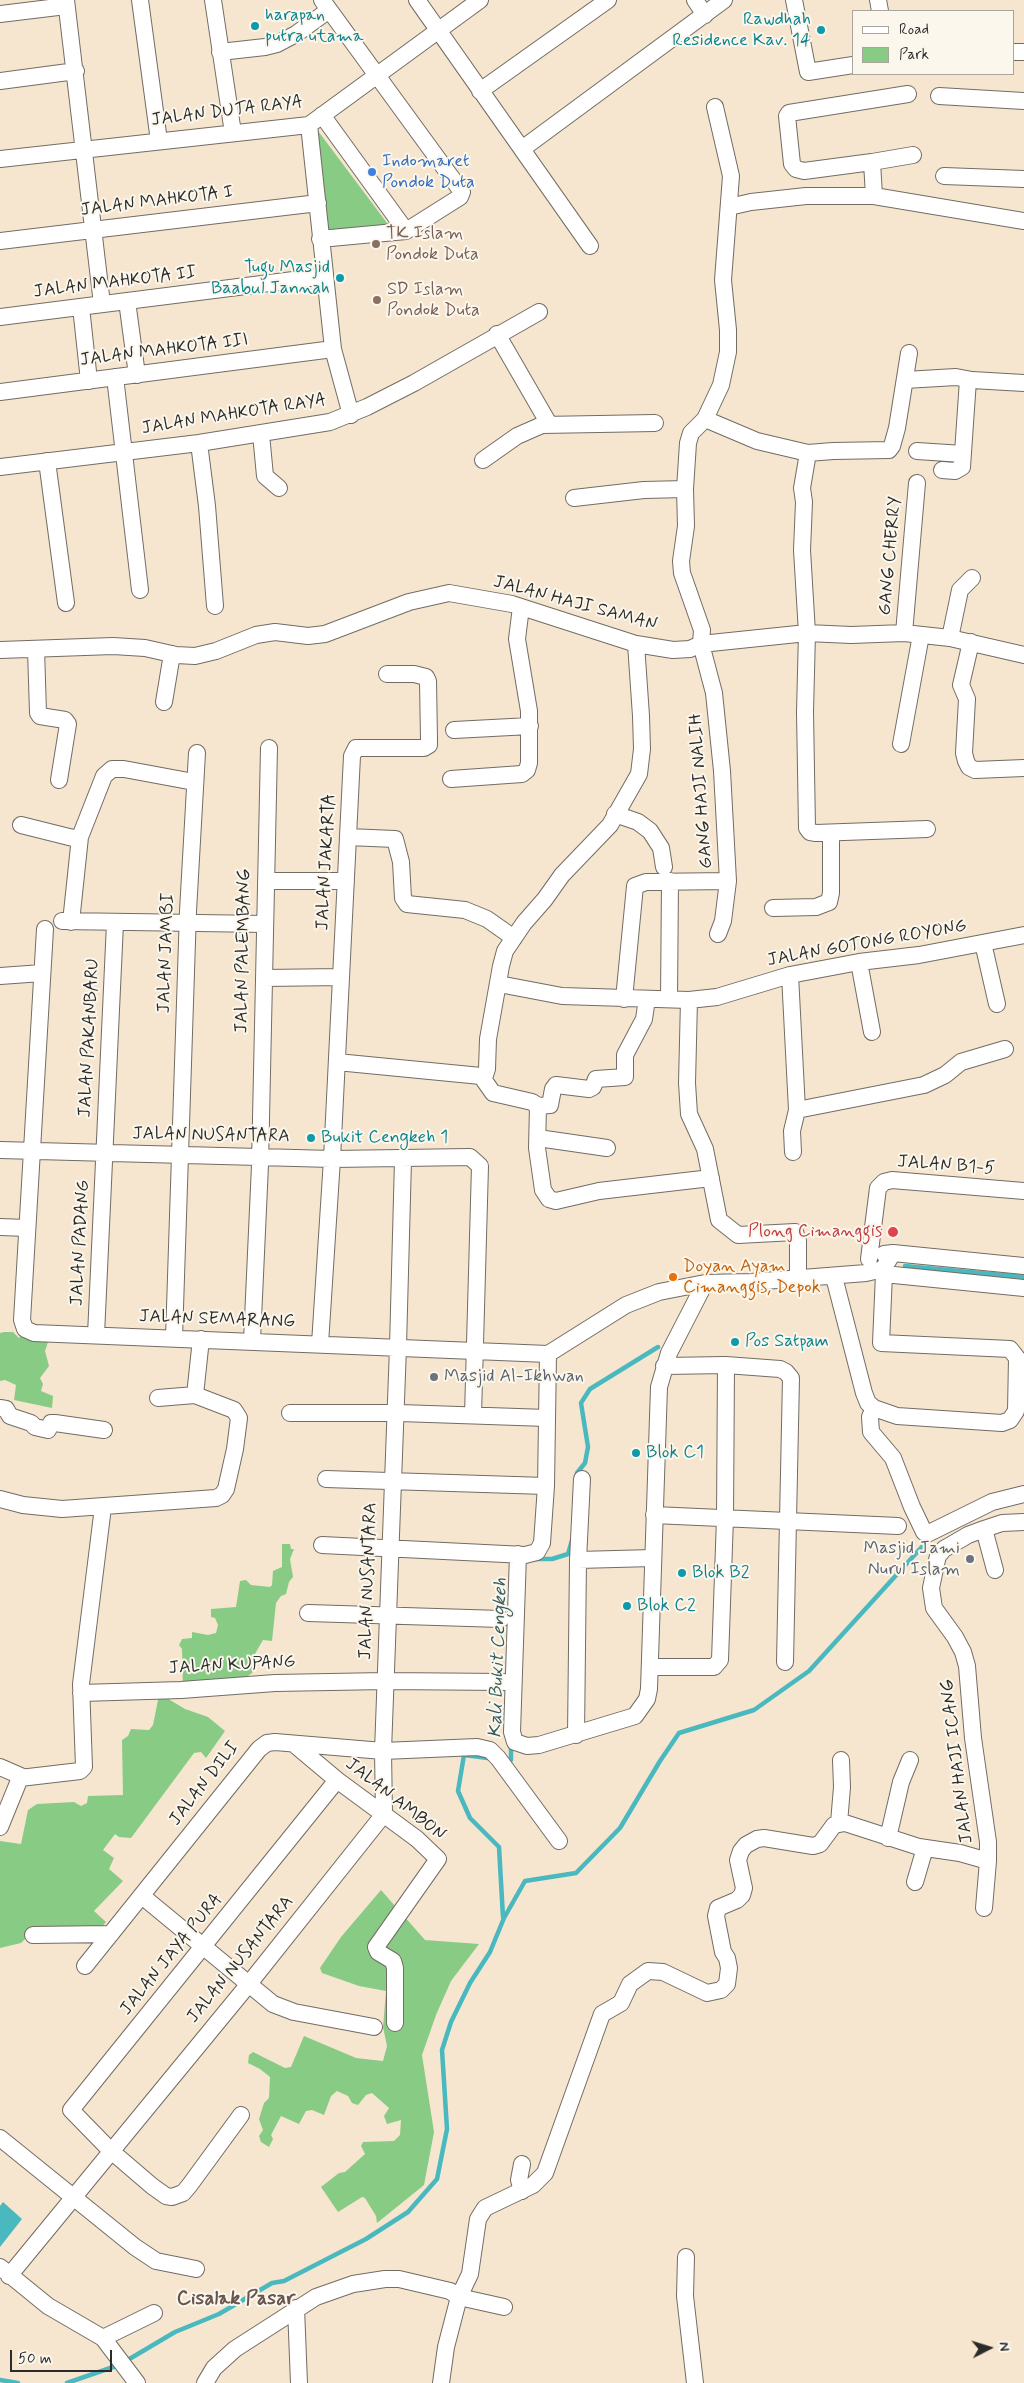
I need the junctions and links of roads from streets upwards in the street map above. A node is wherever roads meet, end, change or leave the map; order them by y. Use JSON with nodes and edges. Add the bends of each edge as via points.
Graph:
{"nodes":[{"id":1,"x":140,"y":0,"type":"edge"},
{"id":2,"x":213,"y":0,"type":"edge"},
{"id":3,"x":417,"y":0,"type":"edge"},
{"id":4,"x":480,"y":0,"type":"edge"},
{"id":5,"x":608,"y":0,"type":"edge"},
{"id":6,"x":695,"y":0,"type":"edge"},
{"id":7,"x":724,"y":0,"type":"edge"},
{"id":8,"x":794,"y":0,"type":"edge"},
{"id":9,"x":66,"y":3,"type":"edge"},
{"id":10,"x":325,"y":5,"type":"edge"},
{"id":11,"x":0,"y":14,"type":"edge"},
{"id":12,"x":705,"y":14,"type":"junction"},
{"id":13,"x":439,"y":30,"type":"junction"},
{"id":14,"x":220,"y":52,"type":"junction"},
{"id":15,"x":852,"y":65,"type":"edge"},
{"id":16,"x":76,"y":71,"type":"junction"},
{"id":17,"x":377,"y":75,"type":"junction"},
{"id":18,"x":0,"y":81,"type":"edge"},
{"id":19,"x":480,"y":91,"type":"junction"},
{"id":20,"x":908,"y":94,"type":"dead end"},
{"id":21,"x":938,"y":96,"type":"dead end"},
{"id":22,"x":1024,"y":100,"type":"edge"},
{"id":23,"x":715,"y":107,"type":"dead end"},
{"id":24,"x":322,"y":115,"type":"junction"},
{"id":25,"x":309,"y":125,"type":"junction"},
{"id":26,"x":233,"y":133,"type":"junction"},
{"id":27,"x":159,"y":141,"type":"junction"},
{"id":28,"x":522,"y":149,"type":"junction"},
{"id":29,"x":84,"y":150,"type":"junction"},
{"id":30,"x":913,"y":155,"type":"dead end"},
{"id":31,"x":0,"y":159,"type":"edge"},
{"id":32,"x":872,"y":162,"type":"junction"},
{"id":33,"x":944,"y":176,"type":"dead end"},
{"id":34,"x":1024,"y":179,"type":"edge"},
{"id":35,"x":874,"y":196,"type":"junction"},
{"id":36,"x":318,"y":203,"type":"junction"},
{"id":37,"x":729,"y":207,"type":"junction"},
{"id":38,"x":1024,"y":221,"type":"edge"},
{"id":39,"x":94,"y":229,"type":"junction"},
{"id":40,"x":406,"y":231,"type":"junction"},
{"id":41,"x":320,"y":239,"type":"junction"},
{"id":42,"x":0,"y":241,"type":"edge"},
{"id":43,"x":590,"y":246,"type":"dead end"},
{"id":44,"x":325,"y":276,"type":"junction"},
{"id":45,"x":127,"y":301,"type":"junction"},
{"id":46,"x":102,"y":304,"type":"junction"},
{"id":47,"x":81,"y":307,"type":"junction"},
{"id":48,"x":539,"y":312,"type":"dead end"},
{"id":49,"x":0,"y":317,"type":"edge"},
{"id":50,"x":497,"y":334,"type":"junction"},
{"id":51,"x":333,"y":349,"type":"junction"},
{"id":52,"x":909,"y":353,"type":"dead end"},
{"id":53,"x":137,"y":375,"type":"junction"},
{"id":54,"x":115,"y":377,"type":"junction"},
{"id":55,"x":905,"y":380,"type":"junction"},
{"id":56,"x":968,"y":380,"type":"junction"},
{"id":57,"x":89,"y":381,"type":"junction"},
{"id":58,"x":1024,"y":382,"type":"edge"},
{"id":59,"x":0,"y":392,"type":"edge"},
{"id":60,"x":351,"y":415,"type":"junction"},
{"id":61,"x":705,"y":419,"type":"junction"},
{"id":62,"x":655,"y":423,"type":"dead end"},
{"id":63,"x":549,"y":424,"type":"junction"},
{"id":64,"x":261,"y":434,"type":"junction"},
{"id":65,"x":199,"y":443,"type":"junction"},
{"id":66,"x":917,"y":450,"type":"dead end"},
{"id":67,"x":124,"y":452,"type":"junction"},
{"id":68,"x":808,"y":453,"type":"junction"},
{"id":69,"x":963,"y":454,"type":"junction"},
{"id":70,"x":483,"y":460,"type":"dead end"},
{"id":71,"x":47,"y":461,"type":"junction"},
{"id":72,"x":0,"y":467,"type":"edge"},
{"id":73,"x":942,"y":470,"type":"dead end"},
{"id":74,"x":918,"y":483,"type":"dead end"},
{"id":75,"x":278,"y":488,"type":"dead end"},
{"id":76,"x":685,"y":489,"type":"junction"},
{"id":77,"x":574,"y":498,"type":"dead end"},
{"id":78,"x":972,"y":578,"type":"dead end"},
{"id":79,"x":140,"y":590,"type":"dead end"},
{"id":80,"x":66,"y":603,"type":"dead end"},
{"id":81,"x":215,"y":606,"type":"dead end"},
{"id":82,"x":522,"y":607,"type":"junction"},
{"id":83,"x":807,"y":633,"type":"junction"},
{"id":84,"x":904,"y":633,"type":"junction"},
{"id":85,"x":921,"y":635,"type":"junction"},
{"id":86,"x":950,"y":638,"type":"junction"},
{"id":87,"x":971,"y":642,"type":"junction"},
{"id":88,"x":636,"y":644,"type":"junction"},
{"id":89,"x":701,"y":644,"type":"junction"},
{"id":90,"x":36,"y":649,"type":"junction"},
{"id":91,"x":0,"y":650,"type":"edge"},
{"id":92,"x":172,"y":654,"type":"junction"},
{"id":93,"x":1024,"y":655,"type":"edge"},
{"id":94,"x":387,"y":674,"type":"dead end"},
{"id":95,"x":164,"y":702,"type":"dead end"},
{"id":96,"x":530,"y":726,"type":"junction"},
{"id":97,"x":454,"y":730,"type":"dead end"},
{"id":98,"x":901,"y":744,"type":"dead end"},
{"id":99,"x":269,"y":748,"type":"dead end"},
{"id":100,"x":197,"y":753,"type":"dead end"},
{"id":101,"x":1024,"y":768,"type":"edge"},
{"id":102,"x":451,"y":779,"type":"dead end"},
{"id":103,"x":59,"y":780,"type":"dead end"},
{"id":104,"x":194,"y":782,"type":"junction"},
{"id":105,"x":615,"y":814,"type":"junction"},
{"id":106,"x":21,"y":825,"type":"dead end"},
{"id":107,"x":927,"y":829,"type":"dead end"},
{"id":108,"x":831,"y":833,"type":"junction"},
{"id":109,"x":80,"y":837,"type":"junction"},
{"id":110,"x":348,"y":837,"type":"junction"},
{"id":111,"x":667,"y":874,"type":"junction"},
{"id":112,"x":266,"y":881,"type":"junction"},
{"id":113,"x":346,"y":881,"type":"junction"},
{"id":114,"x":728,"y":881,"type":"junction"},
{"id":115,"x":773,"y":908,"type":"dead end"},
{"id":116,"x":115,"y":923,"type":"junction"},
{"id":117,"x":188,"y":924,"type":"junction"},
{"id":118,"x":265,"y":924,"type":"junction"},
{"id":119,"x":45,"y":929,"type":"dead end"},
{"id":120,"x":718,"y":934,"type":"dead end"},
{"id":121,"x":514,"y":938,"type":"junction"},
{"id":122,"x":1023,"y":938,"type":"edge"},
{"id":123,"x":983,"y":943,"type":"junction"},
{"id":124,"x":859,"y":962,"type":"junction"},
{"id":125,"x":42,"y":973,"type":"junction"},
{"id":126,"x":790,"y":975,"type":"junction"},
{"id":127,"x":0,"y":976,"type":"edge"},
{"id":128,"x":341,"y":977,"type":"junction"},
{"id":129,"x":264,"y":978,"type":"junction"},
{"id":130,"x":498,"y":984,"type":"junction"},
{"id":131,"x":624,"y":999,"type":"junction"},
{"id":132,"x":647,"y":999,"type":"junction"},
{"id":133,"x":669,"y":1000,"type":"junction"},
{"id":134,"x":689,"y":1000,"type":"junction"},
{"id":135,"x":997,"y":1004,"type":"dead end"},
{"id":136,"x":872,"y":1032,"type":"dead end"},
{"id":137,"x":1005,"y":1049,"type":"dead end"},
{"id":138,"x":336,"y":1062,"type":"junction"},
{"id":139,"x":481,"y":1076,"type":"junction"},
{"id":140,"x":538,"y":1106,"type":"junction"},
{"id":141,"x":797,"y":1110,"type":"junction"},
{"id":142,"x":538,"y":1138,"type":"junction"},
{"id":143,"x":607,"y":1148,"type":"dead end"},
{"id":144,"x":0,"y":1150,"type":"edge"},
{"id":145,"x":32,"y":1151,"type":"junction"},
{"id":146,"x":793,"y":1152,"type":"dead end"},
{"id":147,"x":105,"y":1154,"type":"junction"},
{"id":148,"x":180,"y":1154,"type":"junction"},
{"id":149,"x":260,"y":1156,"type":"junction"},
{"id":150,"x":332,"y":1159,"type":"junction"},
{"id":151,"x":403,"y":1160,"type":"junction"},
{"id":152,"x":711,"y":1178,"type":"junction"},
{"id":153,"x":1024,"y":1191,"type":"edge"},
{"id":154,"x":0,"y":1227,"type":"edge"},
{"id":155,"x":27,"y":1228,"type":"junction"},
{"id":156,"x":894,"y":1253,"type":"junction"},
{"id":157,"x":869,"y":1259,"type":"junction"},
{"id":158,"x":1024,"y":1266,"type":"edge"},
{"id":159,"x":884,"y":1271,"type":"junction"},
{"id":160,"x":842,"y":1275,"type":"junction"},
{"id":161,"x":798,"y":1278,"type":"junction"},
{"id":162,"x":705,"y":1283,"type":"junction"},
{"id":163,"x":1024,"y":1288,"type":"edge"},
{"id":164,"x":96,"y":1335,"type":"junction"},
{"id":165,"x":174,"y":1338,"type":"junction"},
{"id":166,"x":201,"y":1339,"type":"junction"},
{"id":167,"x":252,"y":1341,"type":"junction"},
{"id":168,"x":320,"y":1344,"type":"junction"},
{"id":169,"x":398,"y":1347,"type":"junction"},
{"id":170,"x":474,"y":1352,"type":"junction"},
{"id":171,"x":548,"y":1354,"type":"junction"},
{"id":172,"x":726,"y":1365,"type":"junction"},
{"id":173,"x":664,"y":1366,"type":"junction"},
{"id":174,"x":195,"y":1395,"type":"junction"},
{"id":175,"x":158,"y":1398,"type":"dead end"},
{"id":176,"x":0,"y":1408,"type":"edge"},
{"id":177,"x":874,"y":1408,"type":"junction"},
{"id":178,"x":290,"y":1413,"type":"dead end"},
{"id":179,"x":395,"y":1413,"type":"junction"},
{"id":180,"x":472,"y":1415,"type":"junction"},
{"id":181,"x":546,"y":1418,"type":"junction"},
{"id":182,"x":104,"y":1430,"type":"dead end"},
{"id":183,"x":326,"y":1479,"type":"dead end"},
{"id":184,"x":582,"y":1479,"type":"dead end"},
{"id":185,"x":394,"y":1480,"type":"junction"},
{"id":186,"x":546,"y":1486,"type":"junction"},
{"id":187,"x":1024,"y":1494,"type":"edge"},
{"id":188,"x":0,"y":1499,"type":"edge"},
{"id":189,"x":103,"y":1507,"type":"junction"},
{"id":190,"x":654,"y":1515,"type":"junction"},
{"id":191,"x":725,"y":1518,"type":"junction"},
{"id":192,"x":788,"y":1521,"type":"junction"},
{"id":193,"x":1024,"y":1522,"type":"edge"},
{"id":194,"x":898,"y":1526,"type":"dead end"},
{"id":195,"x":984,"y":1529,"type":"junction"},
{"id":196,"x":322,"y":1546,"type":"dead end"},
{"id":197,"x":391,"y":1548,"type":"junction"},
{"id":198,"x":518,"y":1554,"type":"junction"},
{"id":199,"x":653,"y":1558,"type":"junction"},
{"id":200,"x":578,"y":1560,"type":"junction"},
{"id":201,"x":995,"y":1570,"type":"dead end"},
{"id":202,"x":308,"y":1613,"type":"dead end"},
{"id":203,"x":388,"y":1617,"type":"junction"},
{"id":204,"x":501,"y":1619,"type":"dead end"},
{"id":205,"x":785,"y":1662,"type":"dead end"},
{"id":206,"x":650,"y":1667,"type":"junction"},
{"id":207,"x":385,"y":1681,"type":"junction"},
{"id":208,"x":504,"y":1682,"type":"dead end"},
{"id":209,"x":81,"y":1693,"type":"junction"},
{"id":210,"x":576,"y":1735,"type":"junction"},
{"id":211,"x":294,"y":1744,"type":"junction"},
{"id":212,"x":383,"y":1751,"type":"junction"},
{"id":213,"x":841,"y":1760,"type":"dead end"},
{"id":214,"x":910,"y":1760,"type":"dead end"},
{"id":215,"x":0,"y":1767,"type":"edge"},
{"id":216,"x":24,"y":1776,"type":"junction"},
{"id":217,"x":338,"y":1780,"type":"junction"},
{"id":218,"x":384,"y":1814,"type":"junction"},
{"id":219,"x":839,"y":1823,"type":"junction"},
{"id":220,"x":0,"y":1827,"type":"edge"},
{"id":221,"x":888,"y":1838,"type":"junction"},
{"id":222,"x":559,"y":1840,"type":"dead end"},
{"id":223,"x":926,"y":1848,"type":"junction"},
{"id":224,"x":988,"y":1861,"type":"junction"},
{"id":225,"x":915,"y":1882,"type":"dead end"},
{"id":226,"x":142,"y":1896,"type":"junction"},
{"id":227,"x":984,"y":1908,"type":"dead end"},
{"id":228,"x":33,"y":1934,"type":"dead end"},
{"id":229,"x":111,"y":1934,"type":"junction"},
{"id":230,"x":205,"y":1946,"type":"junction"},
{"id":231,"x":85,"y":1966,"type":"dead end"},
{"id":232,"x":248,"y":1986,"type":"junction"},
{"id":233,"x":395,"y":2023,"type":"dead end"},
{"id":234,"x":374,"y":2027,"type":"dead end"},
{"id":235,"x":241,"y":2115,"type":"dead end"},
{"id":236,"x":0,"y":2138,"type":"edge"},
{"id":237,"x":110,"y":2150,"type":"junction"},
{"id":238,"x":522,"y":2164,"type":"dead end"},
{"id":239,"x":522,"y":2190,"type":"junction"},
{"id":240,"x":72,"y":2197,"type":"junction"},
{"id":241,"x":686,"y":2256,"type":"dead end"},
{"id":242,"x":196,"y":2269,"type":"dead end"},
{"id":243,"x":5,"y":2271,"type":"edge"},
{"id":244,"x":459,"y":2297,"type":"junction"},
{"id":245,"x":504,"y":2307,"type":"dead end"},
{"id":246,"x":296,"y":2308,"type":"junction"},
{"id":247,"x":154,"y":2313,"type":"dead end"},
{"id":248,"x":103,"y":2338,"type":"junction"},
{"id":249,"x":137,"y":2383,"type":"edge"},
{"id":250,"x":206,"y":2383,"type":"edge"},
{"id":251,"x":299,"y":2383,"type":"edge"},
{"id":252,"x":441,"y":2383,"type":"edge"},
{"id":253,"x":695,"y":2383,"type":"edge"}],
"edges":[{"from":1,"to":27,"type":"street"},
{"from":2,"to":14,"type":"street"},
{"from":3,"to":13,"type":"street"},
{"from":4,"to":13,"type":"street","name":"JALAN DUTA RAYA"},
{"from":5,"to":19,"type":"street"},
{"from":6,"to":12,"type":"street"},
{"from":7,"to":12,"type":"street"},
{"from":8,"to":15,"type":"street","via":[[808,72]]},
{"from":9,"to":11,"type":"street"},
{"from":9,"to":16,"type":"street"},
{"from":10,"to":14,"type":"street","via":[[296,34],[277,44]]},
{"from":10,"to":17,"type":"street"},
{"from":12,"to":28,"type":"street"},
{"from":13,"to":17,"type":"street","name":"JALAN DUTA RAYA"},
{"from":13,"to":19,"type":"street"},
{"from":14,"to":26,"type":"street"},
{"from":16,"to":18,"type":"street"},
{"from":16,"to":29,"type":"street"},
{"from":17,"to":24,"type":"street","name":"JALAN DUTA RAYA"},
{"from":17,"to":40,"type":"street","via":[[462,192],[460,197]]},
{"from":19,"to":28,"type":"street"},
{"from":20,"to":32,"type":"street","via":[[789,113],[787,116],[792,164],[796,169],[804,171]]},
{"from":21,"to":22,"type":"street"},
{"from":23,"to":37,"type":"street","name":"GANG HAJI NALIH","via":[[731,176]]},
{"from":24,"to":25,"type":"street","name":"JALAN DUTA RAYA"},
{"from":24,"to":40,"type":"street"},
{"from":25,"to":26,"type":"street","name":"JALAN DUTA RAYA"},
{"from":25,"to":36,"type":"street"},
{"from":26,"to":27,"type":"street","name":"JALAN DUTA RAYA"},
{"from":27,"to":29,"type":"street","name":"JALAN DUTA RAYA"},
{"from":28,"to":43,"type":"street"},
{"from":29,"to":31,"type":"street","name":"JALAN DUTA RAYA"},
{"from":29,"to":39,"type":"street"},
{"from":30,"to":32,"type":"street"},
{"from":32,"to":35,"type":"street"},
{"from":33,"to":34,"type":"street"},
{"from":35,"to":37,"type":"street","via":[[806,196]]},
{"from":35,"to":38,"type":"street"},
{"from":36,"to":39,"type":"street","name":"JALAN MAHKOTA I"},
{"from":36,"to":41,"type":"street"},
{"from":37,"to":61,"type":"street","name":"GANG HAJI NALIH","via":[[723,280],[728,352],[721,384]]},
{"from":39,"to":42,"type":"street","name":"JALAN MAHKOTA I"},
{"from":39,"to":46,"type":"street"},
{"from":40,"to":41,"type":"street"},
{"from":41,"to":44,"type":"street"},
{"from":44,"to":45,"type":"street","name":"JALAN MAHKOTA II"},
{"from":44,"to":51,"type":"street"},
{"from":45,"to":46,"type":"street","name":"JALAN MAHKOTA II"},
{"from":45,"to":53,"type":"street"},
{"from":46,"to":47,"type":"street","name":"JALAN MAHKOTA II"},
{"from":47,"to":49,"type":"street","name":"JALAN MAHKOTA II"},
{"from":47,"to":57,"type":"street"},
{"from":48,"to":50,"type":"street","name":"JALAN MAHKOTA RAYA"},
{"from":50,"to":60,"type":"street","name":"JALAN MAHKOTA RAYA","via":[[414,383]]},
{"from":50,"to":63,"type":"street"},
{"from":51,"to":53,"type":"street","name":"JALAN MAHKOTA III"},
{"from":51,"to":60,"type":"street"},
{"from":52,"to":55,"type":"street"},
{"from":53,"to":54,"type":"street","name":"JALAN MAHKOTA III"},
{"from":54,"to":57,"type":"street","name":"JALAN MAHKOTA III"},
{"from":54,"to":67,"type":"street"},
{"from":55,"to":56,"type":"street","via":[[956,377]]},
{"from":55,"to":68,"type":"street","via":[[897,428],[889,450]]},
{"from":56,"to":58,"type":"street"},
{"from":56,"to":69,"type":"street"},
{"from":57,"to":59,"type":"street","name":"JALAN MAHKOTA III"},
{"from":60,"to":64,"type":"street","name":"JALAN MAHKOTA RAYA"},
{"from":61,"to":68,"type":"street","via":[[757,441]]},
{"from":61,"to":76,"type":"street","name":"GANG HAJI NALIH","via":[[691,433],[688,443]]},
{"from":62,"to":63,"type":"street"},
{"from":63,"to":70,"type":"street","via":[[522,433]]},
{"from":64,"to":65,"type":"street","name":"JALAN MAHKOTA RAYA"},
{"from":64,"to":75,"type":"street","via":[[265,476]]},
{"from":65,"to":67,"type":"street","name":"JALAN MAHKOTA RAYA"},
{"from":65,"to":81,"type":"street"},
{"from":66,"to":69,"type":"street"},
{"from":67,"to":71,"type":"street","name":"JALAN MAHKOTA RAYA"},
{"from":67,"to":79,"type":"street"},
{"from":68,"to":83,"type":"street","via":[[802,488]]},
{"from":69,"to":73,"type":"street","via":[[960,469]]},
{"from":71,"to":72,"type":"street","name":"JALAN MAHKOTA RAYA"},
{"from":71,"to":80,"type":"street"},
{"from":74,"to":84,"type":"street","name":"GANG CHERRY"},
{"from":76,"to":77,"type":"street"},
{"from":76,"to":89,"type":"street","name":"GANG HAJI NALIH","via":[[682,572],[700,621]]},
{"from":78,"to":86,"type":"street","via":[[960,590]]},
{"from":82,"to":88,"type":"street","name":"JALAN HAJI SAMAN"},
{"from":82,"to":92,"type":"street","name":"JALAN HAJI SAMAN","via":[[459,594],[440,594],[409,602],[325,634],[256,634],[203,655]]},
{"from":82,"to":96,"type":"street","via":[[517,639]]},
{"from":83,"to":84,"type":"street","name":"JALAN HAJI SAMAN"},
{"from":83,"to":89,"type":"street","name":"JALAN HAJI SAMAN"},
{"from":83,"to":108,"type":"street","via":[[807,828],[816,834]]},
{"from":84,"to":85,"type":"street","name":"JALAN HAJI SAMAN"},
{"from":85,"to":86,"type":"street","name":"JALAN HAJI SAMAN"},
{"from":85,"to":98,"type":"street"},
{"from":86,"to":87,"type":"street","name":"JALAN HAJI SAMAN"},
{"from":87,"to":93,"type":"street","name":"JALAN HAJI SAMAN"},
{"from":87,"to":101,"type":"street","via":[[962,685],[967,699],[966,760],[975,770]]},
{"from":88,"to":89,"type":"street","name":"JALAN HAJI SAMAN","via":[[673,650],[690,649]]},
{"from":88,"to":105,"type":"street","via":[[641,716],[640,766],[635,783]]},
{"from":89,"to":114,"type":"street","name":"GANG HAJI NALIH","via":[[714,693],[725,806]]},
{"from":90,"to":91,"type":"street","name":"JALAN HAJI SAMAN"},
{"from":90,"to":92,"type":"street","name":"JALAN HAJI SAMAN","via":[[113,646]]},
{"from":90,"to":103,"type":"street","via":[[38,713],[65,720],[68,724]]},
{"from":92,"to":95,"type":"street"},
{"from":94,"to":110,"type":"street","name":"JALAN JAKARTA","via":[[426,677],[429,745],[424,748],[362,747],[353,751]]},
{"from":96,"to":97,"type":"street"},
{"from":96,"to":102,"type":"street","via":[[529,763],[522,774]]},
{"from":99,"to":112,"type":"street","name":"JALAN PALEMBANG"},
{"from":100,"to":104,"type":"street","name":"JALAN JAMBI"},
{"from":104,"to":109,"type":"street","via":[[112,769],[104,776]]},
{"from":104,"to":117,"type":"street","name":"JALAN JAMBI"},
{"from":105,"to":111,"type":"street","via":[[638,822],[650,831],[661,848]]},
{"from":105,"to":121,"type":"street","via":[[602,834],[562,875]]},
{"from":106,"to":109,"type":"street"},
{"from":107,"to":108,"type":"street"},
{"from":108,"to":115,"type":"street","via":[[829,902],[816,907]]},
{"from":109,"to":116,"type":"street","via":[[66,921]]},
{"from":110,"to":113,"type":"street","name":"JALAN JAKARTA"},
{"from":110,"to":121,"type":"street","via":[[395,839],[407,904],[465,910]]},
{"from":111,"to":114,"type":"street"},
{"from":111,"to":131,"type":"street","via":[[635,886]]},
{"from":111,"to":133,"type":"street"},
{"from":112,"to":113,"type":"street"},
{"from":112,"to":118,"type":"street","name":"JALAN PALEMBANG"},
{"from":113,"to":128,"type":"street","name":"JALAN JAKARTA"},
{"from":114,"to":120,"type":"street","name":"GANG HAJI NALIH"},
{"from":116,"to":117,"type":"street"},
{"from":116,"to":147,"type":"street","name":"JALAN PAKANBARU"},
{"from":117,"to":118,"type":"street"},
{"from":117,"to":148,"type":"street","name":"JALAN JAMBI"},
{"from":118,"to":129,"type":"street","name":"JALAN PALEMBANG"},
{"from":119,"to":125,"type":"street"},
{"from":121,"to":130,"type":"street","via":[[506,951]]},
{"from":122,"to":123,"type":"street","name":"JALAN GOTONG ROYONG"},
{"from":123,"to":124,"type":"street","name":"JALAN GOTONG ROYONG"},
{"from":123,"to":135,"type":"street"},
{"from":124,"to":126,"type":"street","name":"JALAN GOTONG ROYONG"},
{"from":124,"to":136,"type":"street"},
{"from":125,"to":127,"type":"street"},
{"from":125,"to":145,"type":"street"},
{"from":126,"to":134,"type":"street","name":"JALAN GOTONG ROYONG","via":[[717,997]]},
{"from":126,"to":141,"type":"street"},
{"from":128,"to":129,"type":"street"},
{"from":128,"to":138,"type":"street","name":"JALAN JAKARTA"},
{"from":129,"to":149,"type":"street","name":"JALAN PALEMBANG"},
{"from":130,"to":131,"type":"street","name":"JALAN GOTONG ROYONG","via":[[562,996]]},
{"from":130,"to":139,"type":"street","via":[[488,1039],[487,1069]]},
{"from":131,"to":132,"type":"street","name":"JALAN GOTONG ROYONG"},
{"from":132,"to":133,"type":"street","name":"JALAN GOTONG ROYONG"},
{"from":132,"to":140,"type":"street","via":[[644,1019],[625,1055],[625,1077],[596,1079],[590,1089],[556,1085],[550,1105]]},
{"from":133,"to":134,"type":"street","name":"JALAN GOTONG ROYONG"},
{"from":134,"to":152,"type":"street","via":[[686,1083],[689,1114],[705,1148]]},
{"from":137,"to":141,"type":"street","via":[[961,1062],[945,1075],[924,1085]]},
{"from":138,"to":139,"type":"street"},
{"from":138,"to":150,"type":"street","name":"JALAN JAKARTA"},
{"from":139,"to":140,"type":"street","via":[[493,1093]]},
{"from":140,"to":142,"type":"street"},
{"from":141,"to":146,"type":"street","via":[[792,1131]]},
{"from":142,"to":143,"type":"street"},
{"from":142,"to":152,"type":"street","via":[[543,1190],[549,1199],[556,1201],[608,1190]]},
{"from":144,"to":145,"type":"street","name":"JALAN NUSANTARA"},
{"from":145,"to":147,"type":"street","name":"JALAN NUSANTARA"},
{"from":145,"to":155,"type":"street"},
{"from":147,"to":148,"type":"street","name":"JALAN NUSANTARA"},
{"from":147,"to":164,"type":"street","name":"JALAN PADANG"},
{"from":148,"to":149,"type":"street","name":"JALAN NUSANTARA"},
{"from":148,"to":165,"type":"street","name":"JALAN JAMBI"},
{"from":149,"to":150,"type":"street","name":"JALAN NUSANTARA"},
{"from":149,"to":167,"type":"street","name":"JALAN PALEMBANG"},
{"from":150,"to":151,"type":"street","name":"JALAN NUSANTARA"},
{"from":150,"to":168,"type":"street","name":"JALAN JAKARTA"},
{"from":151,"to":169,"type":"street","name":"JALAN NUSANTARA"},
{"from":151,"to":170,"type":"street","via":[[466,1156],[480,1166]]},
{"from":152,"to":161,"type":"street","via":[[719,1220],[730,1231],[741,1235],[795,1232]]},
{"from":153,"to":157,"type":"street","name":"JALAN B1-5","via":[[892,1180],[884,1182],[878,1188]]},
{"from":154,"to":155,"type":"street"},
{"from":155,"to":164,"type":"street","name":"JALAN SEMARANG","via":[[22,1320],[25,1329],[34,1333]]},
{"from":156,"to":157,"type":"street"},
{"from":156,"to":158,"type":"street"},
{"from":156,"to":159,"type":"street"},
{"from":157,"to":160,"type":"street"},
{"from":159,"to":160,"type":"street"},
{"from":159,"to":163,"type":"street"},
{"from":159,"to":177,"type":"street","via":[[881,1343],[1010,1349],[1017,1358],[1016,1411],[1010,1420],[1002,1423],[896,1416]]},
{"from":160,"to":161,"type":"street"},
{"from":160,"to":177,"type":"street","via":[[864,1393]]},
{"from":161,"to":162,"type":"street"},
{"from":162,"to":171,"type":"street","via":[[659,1292],[626,1305]]},
{"from":162,"to":173,"type":"street"},
{"from":164,"to":165,"type":"street","name":"JALAN SEMARANG"},
{"from":165,"to":166,"type":"street","name":"JALAN SEMARANG"},
{"from":166,"to":167,"type":"street","name":"JALAN SEMARANG"},
{"from":166,"to":174,"type":"street"},
{"from":167,"to":168,"type":"street","name":"JALAN SEMARANG"},
{"from":168,"to":169,"type":"street","name":"JALAN SEMARANG"},
{"from":169,"to":170,"type":"street","name":"JALAN SEMARANG"},
{"from":169,"to":179,"type":"street","name":"JALAN NUSANTARA"},
{"from":170,"to":171,"type":"street","name":"JALAN SEMARANG"},
{"from":170,"to":180,"type":"street"},
{"from":171,"to":181,"type":"street"},
{"from":172,"to":173,"type":"street"},
{"from":172,"to":191,"type":"street"},
{"from":172,"to":192,"type":"street","via":[[780,1369],[791,1378]]},
{"from":173,"to":190,"type":"street","via":[[657,1415]]},
{"from":174,"to":175,"type":"street"},
{"from":174,"to":189,"type":"street","via":[[234,1410],[239,1418],[235,1449],[222,1495]]},
{"from":176,"to":182,"type":"street","via":[[6,1409],[10,1416],[48,1430],[51,1423]]},
{"from":177,"to":187,"type":"street","via":[[870,1417],[871,1432],[893,1458],[912,1507],[927,1534],[992,1502]]},
{"from":178,"to":179,"type":"street"},
{"from":179,"to":180,"type":"street"},
{"from":179,"to":185,"type":"street","name":"JALAN NUSANTARA"},
{"from":180,"to":181,"type":"street"},
{"from":181,"to":186,"type":"street"},
{"from":183,"to":185,"type":"street"},
{"from":184,"to":200,"type":"street"},
{"from":185,"to":186,"type":"street"},
{"from":185,"to":197,"type":"street","name":"JALAN NUSANTARA"},
{"from":186,"to":198,"type":"street","via":[[542,1543],[534,1554]]},
{"from":188,"to":189,"type":"street","via":[[50,1508]]},
{"from":189,"to":209,"type":"street"},
{"from":190,"to":191,"type":"street"},
{"from":190,"to":199,"type":"street"},
{"from":191,"to":192,"type":"street"},
{"from":191,"to":206,"type":"street","via":[[720,1660],[714,1667]]},
{"from":192,"to":194,"type":"street"},
{"from":192,"to":205,"type":"street"},
{"from":193,"to":195,"type":"street","name":"JALAN HAJI ICANG","via":[[1002,1523]]},
{"from":195,"to":201,"type":"street"},
{"from":195,"to":224,"type":"street","name":"JALAN HAJI ICANG","via":[[944,1549],[938,1556],[931,1598],[934,1608],[963,1652],[967,1666]]},
{"from":196,"to":197,"type":"street"},
{"from":197,"to":198,"type":"street"},
{"from":197,"to":203,"type":"street","name":"JALAN NUSANTARA"},
{"from":198,"to":210,"type":"street","via":[[512,1736],[518,1744],[527,1746]]},
{"from":199,"to":200,"type":"street"},
{"from":199,"to":206,"type":"street"},
{"from":200,"to":210,"type":"street"},
{"from":202,"to":203,"type":"street"},
{"from":203,"to":204,"type":"street"},
{"from":203,"to":207,"type":"street","name":"JALAN NUSANTARA"},
{"from":206,"to":210,"type":"street","via":[[647,1699],[635,1716]]},
{"from":207,"to":208,"type":"street","name":"JALAN KUPANG"},
{"from":207,"to":209,"type":"street","name":"JALAN KUPANG"},
{"from":207,"to":212,"type":"street","name":"JALAN NUSANTARA"},
{"from":209,"to":216,"type":"street","via":[[83,1769]]},
{"from":211,"to":212,"type":"street","name":"JALAN DILI"},
{"from":211,"to":217,"type":"street","name":"JALAN AMBON"},
{"from":211,"to":226,"type":"street","name":"JALAN DILI","via":[[267,1743],[259,1749]]},
{"from":212,"to":218,"type":"street","name":"JALAN NUSANTARA"},
{"from":212,"to":222,"type":"street","name":"JALAN DILI","via":[[477,1747],[490,1750]]},
{"from":213,"to":219,"type":"street"},
{"from":214,"to":221,"type":"street","via":[[901,1782]]},
{"from":215,"to":216,"type":"street"},
{"from":216,"to":220,"type":"street","via":[[18,1780]]},
{"from":217,"to":218,"type":"street","name":"JALAN AMBON"},
{"from":217,"to":230,"type":"street","name":"JALAN JAYA PURA"},
{"from":218,"to":232,"type":"street","name":"JALAN NUSANTARA"},
{"from":218,"to":233,"type":"street","name":"JALAN AMBON","via":[[445,1860],[376,1947],[378,1952],[393,1961],[395,1968]]},
{"from":219,"to":221,"type":"street","name":"JALAN HAJI ICANG"},
{"from":219,"to":239,"type":"street","via":[[830,1828],[820,1844],[813,1846],[757,1838],[741,1851],[738,1860],[744,1888],[737,1900],[718,1908],[716,1916],[729,1968],[727,1984],[721,1990],[707,1993],[663,1972],[648,1971],[630,1984],[621,2003],[602,2014],[596,2027],[549,2164],[539,2181]]},
{"from":221,"to":223,"type":"street","name":"JALAN HAJI ICANG"},
{"from":223,"to":224,"type":"street","name":"JALAN HAJI ICANG"},
{"from":223,"to":225,"type":"street"},
{"from":224,"to":227,"type":"street"},
{"from":226,"to":229,"type":"street","name":"JALAN DILI"},
{"from":226,"to":230,"type":"street"},
{"from":228,"to":229,"type":"street"},
{"from":229,"to":231,"type":"street","name":"JALAN DILI"},
{"from":230,"to":232,"type":"street"},
{"from":230,"to":237,"type":"street","name":"JALAN JAYA PURA","via":[[71,2110]]},
{"from":232,"to":234,"type":"street","via":[[273,2004],[294,2012]]},
{"from":232,"to":237,"type":"street","name":"JALAN NUSANTARA"},
{"from":235,"to":237,"type":"street","via":[[189,2186],[178,2196],[166,2196]]},
{"from":236,"to":240,"type":"street"},
{"from":237,"to":240,"type":"street","name":"JALAN NUSANTARA"},
{"from":238,"to":239,"type":"street","via":[[519,2180]]},
{"from":239,"to":244,"type":"street","via":[[482,2212],[478,2219],[470,2274]]},
{"from":240,"to":242,"type":"street","via":[[156,2261]]},
{"from":240,"to":243,"type":"street","name":"JALAN NUSANTARA"},
{"from":241,"to":253,"type":"street","via":[[685,2296]]},
{"from":243,"to":248,"type":"street","via":[[48,2306]]},
{"from":244,"to":245,"type":"street"},
{"from":244,"to":246,"type":"street","via":[[441,2289],[385,2278],[336,2288]]},
{"from":244,"to":252,"type":"street"},
{"from":246,"to":250,"type":"street","via":[[236,2349],[214,2368]]},
{"from":246,"to":251,"type":"street"},
{"from":247,"to":248,"type":"street"},
{"from":248,"to":249,"type":"street"}]}
